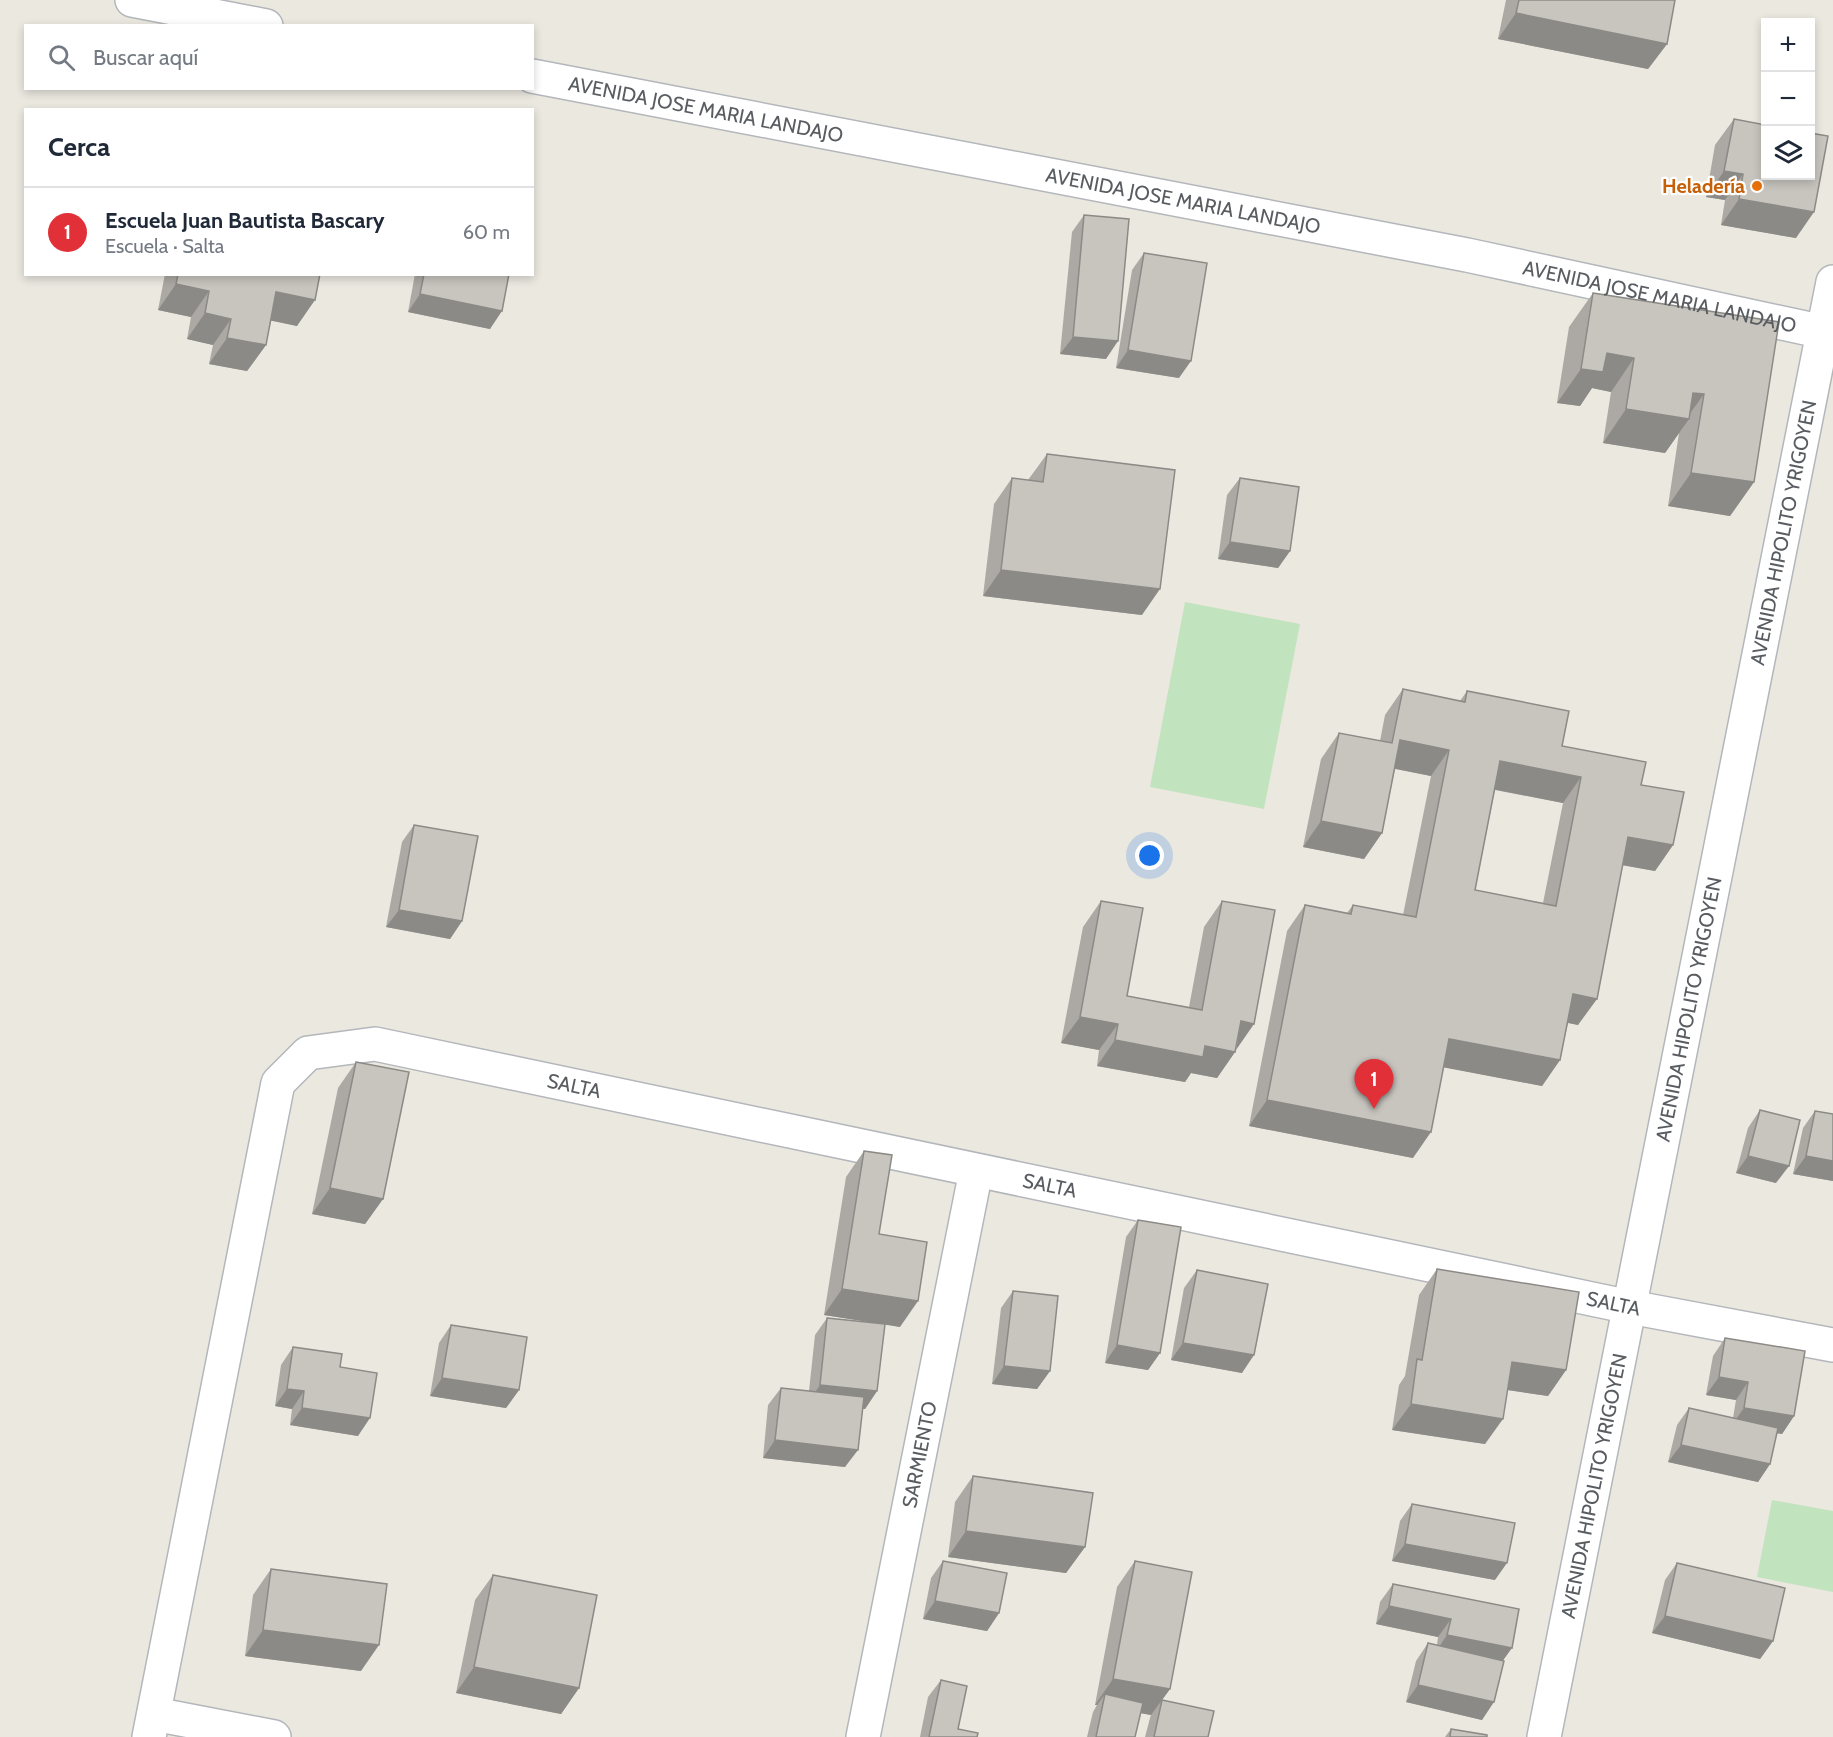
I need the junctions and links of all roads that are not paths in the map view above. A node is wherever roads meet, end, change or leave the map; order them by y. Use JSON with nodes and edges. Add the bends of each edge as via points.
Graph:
{"nodes":[{"id":1,"x":132,"y":0,"type":"edge"},
{"id":2,"x":256,"y":24,"type":"edge"},
{"id":3,"x":534,"y":76,"type":"edge"},
{"id":4,"x":1833,"y":282,"type":"edge"},
{"id":5,"x":1828,"y":333,"type":"edge"},
{"id":6,"x":976,"y":1171,"type":"junction"},
{"id":7,"x":1630,"y":1307,"type":"junction"},
{"id":8,"x":1833,"y":1345,"type":"edge"},
{"id":9,"x":151,"y":1725,"type":"edge"},
{"id":10,"x":274,"y":1737,"type":"edge"},
{"id":11,"x":863,"y":1737,"type":"edge"},
{"id":12,"x":1544,"y":1737,"type":"edge"}],
"edges":[{"from":1,"to":2,"type":"street"},
{"from":3,"to":5,"type":"street","name":"AVENIDA JOSE MARIA LANDAJO","via":[[1467,255]]},
{"from":4,"to":5,"type":"street","name":"AVENIDA HIPOLITO YRIGOYEN"},
{"from":5,"to":7,"type":"street","name":"AVENIDA HIPOLITO YRIGOYEN"},
{"from":6,"to":7,"type":"street","name":"SALTA"},
{"from":6,"to":9,"type":"street","name":"SALTA","via":[[375,1044],[308,1053],[278,1083]]},
{"from":6,"to":11,"type":"street","name":"SARMIENTO"},
{"from":7,"to":8,"type":"street","name":"SALTA"},
{"from":7,"to":12,"type":"street","name":"AVENIDA HIPOLITO YRIGOYEN"},
{"from":9,"to":10,"type":"street"}]}
